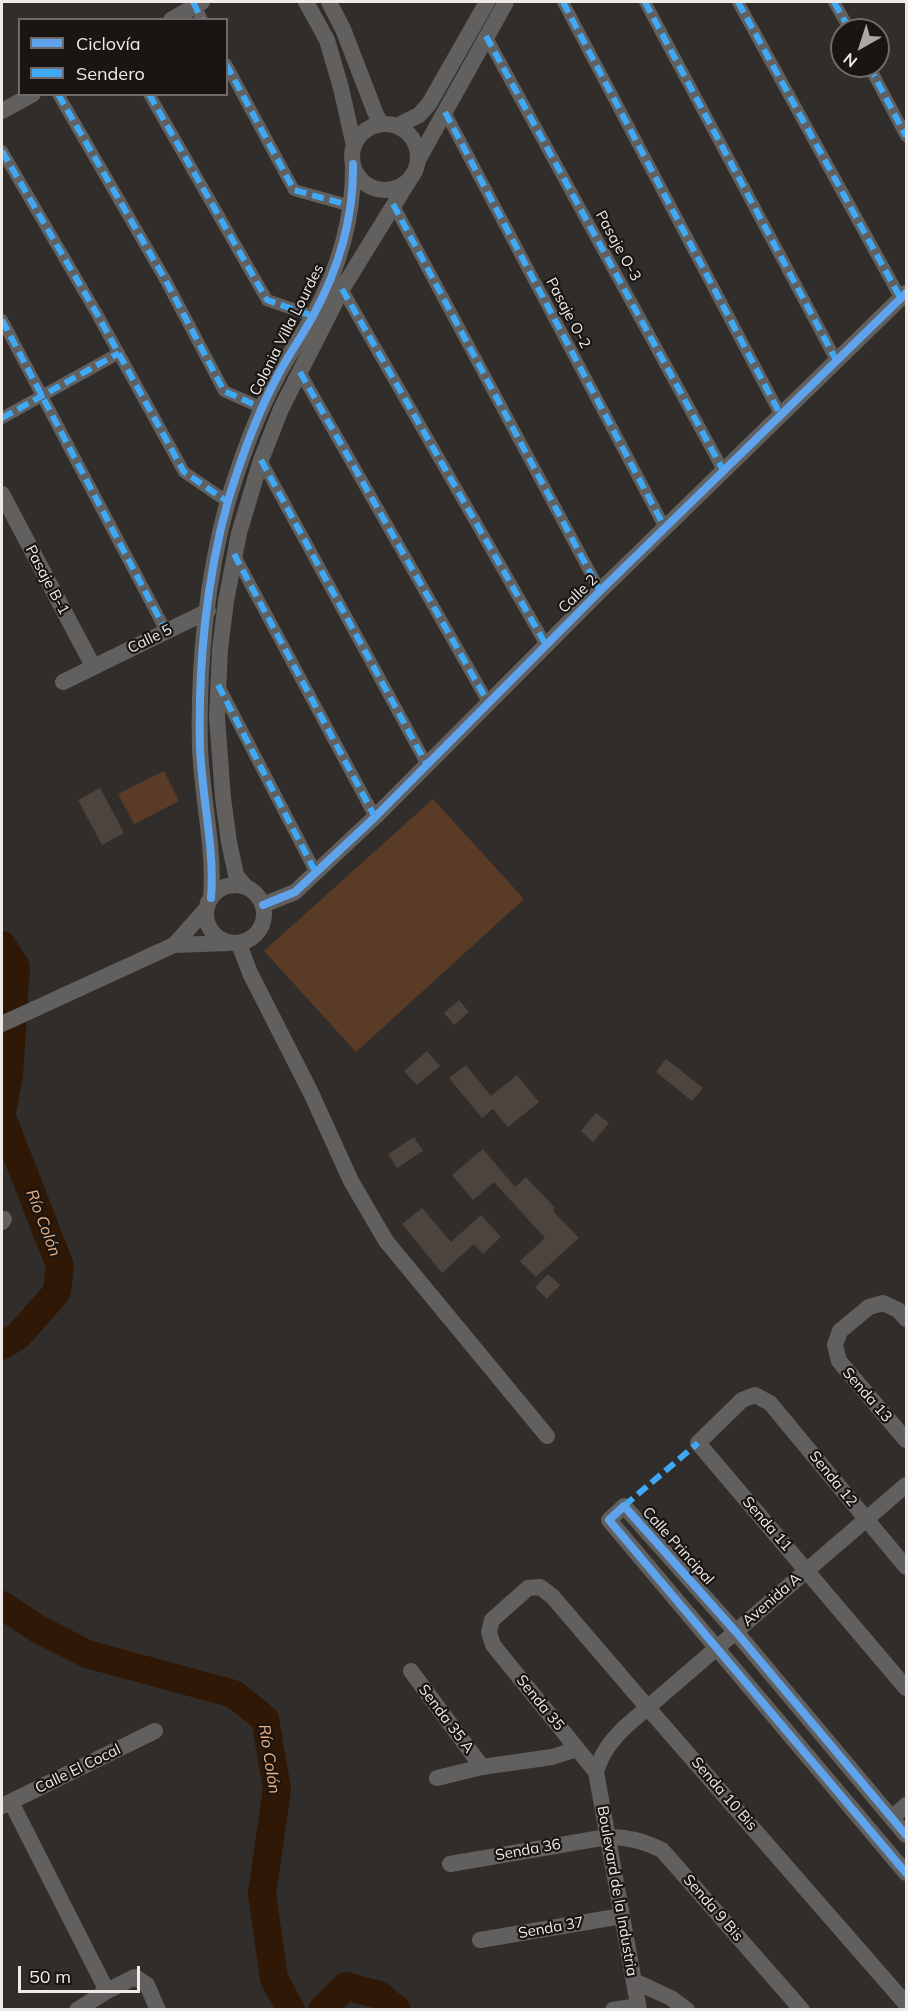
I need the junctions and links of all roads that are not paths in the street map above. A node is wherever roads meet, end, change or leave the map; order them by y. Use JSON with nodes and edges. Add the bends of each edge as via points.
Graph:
{"nodes":[{"id":1,"x":306,"y":2,"type":"edge"},
{"id":2,"x":329,"y":2,"type":"edge"},
{"id":3,"x":487,"y":2,"type":"edge"},
{"id":4,"x":506,"y":2,"type":"edge"},
{"id":5,"x":562,"y":2,"type":"edge"},
{"id":6,"x":645,"y":2,"type":"edge"},
{"id":7,"x":738,"y":2,"type":"edge"},
{"id":8,"x":834,"y":2,"type":"edge"},
{"id":9,"x":198,"y":7,"type":"edge"},
{"id":10,"x":175,"y":18,"type":"edge"},
{"id":11,"x":843,"y":18,"type":"edge"},
{"id":12,"x":486,"y":36,"type":"junction"},
{"id":13,"x":228,"y":68,"type":"edge"},
{"id":14,"x":875,"y":78,"type":"edge"},
{"id":15,"x":29,"y":96,"type":"edge"},
{"id":16,"x":59,"y":96,"type":"edge"},
{"id":17,"x":150,"y":96,"type":"edge"},
{"id":18,"x":2,"y":111,"type":"edge"},
{"id":19,"x":444,"y":112,"type":"junction"},
{"id":20,"x":389,"y":125,"type":"junction"},
{"id":21,"x":906,"y":136,"type":"edge"},
{"id":22,"x":354,"y":146,"type":"junction"},
{"id":23,"x":2,"y":151,"type":"edge"},
{"id":24,"x":353,"y":164,"type":"junction"},
{"id":25,"x":416,"y":167,"type":"junction"},
{"id":26,"x":393,"y":204,"type":"junction"},
{"id":27,"x":351,"y":206,"type":"junction"},
{"id":28,"x":342,"y":289,"type":"junction"},
{"id":29,"x":904,"y":296,"type":"edge"},
{"id":30,"x":313,"y":315,"type":"junction"},
{"id":31,"x":2,"y":320,"type":"edge"},
{"id":32,"x":118,"y":353,"type":"junction"},
{"id":33,"x":836,"y":360,"type":"junction"},
{"id":34,"x":300,"y":372,"type":"junction"},
{"id":35,"x":43,"y":396,"type":"junction"},
{"id":36,"x":262,"y":408,"type":"junction"},
{"id":37,"x":780,"y":414,"type":"junction"},
{"id":38,"x":2,"y":418,"type":"edge"},
{"id":39,"x":261,"y":460,"type":"junction"},
{"id":40,"x":723,"y":470,"type":"junction"},
{"id":41,"x":2,"y":494,"type":"edge"},
{"id":42,"x":228,"y":502,"type":"junction"},
{"id":43,"x":665,"y":528,"type":"junction"},
{"id":44,"x":234,"y":554,"type":"junction"},
{"id":45,"x":600,"y":591,"type":"junction"},
{"id":46,"x":208,"y":611,"type":"junction"},
{"id":47,"x":166,"y":631,"type":"junction"},
{"id":48,"x":546,"y":645,"type":"junction"},
{"id":49,"x":93,"y":666,"type":"junction"},
{"id":50,"x":63,"y":682,"type":"dead end"},
{"id":51,"x":218,"y":685,"type":"junction"},
{"id":52,"x":489,"y":704,"type":"junction"},
{"id":53,"x":427,"y":765,"type":"junction"},
{"id":54,"x":375,"y":817,"type":"junction"},
{"id":55,"x":315,"y":873,"type":"junction"},
{"id":56,"x":244,"y":886,"type":"junction"},
{"id":57,"x":209,"y":903,"type":"junction"},
{"id":58,"x":263,"y":905,"type":"junction"},
{"id":59,"x":233,"y":943,"type":"junction"},
{"id":60,"x":174,"y":945,"type":"junction"},
{"id":61,"x":2,"y":1024,"type":"edge"},
{"id":62,"x":906,"y":1319,"type":"edge"},
{"id":63,"x":755,"y":1395,"type":"joint"},
{"id":64,"x":547,"y":1436,"type":"dead end"},
{"id":65,"x":906,"y":1440,"type":"edge"},
{"id":66,"x":906,"y":1485,"type":"edge"},
{"id":67,"x":866,"y":1520,"type":"junction"},
{"id":68,"x":906,"y":1567,"type":"edge"},
{"id":69,"x":807,"y":1570,"type":"junction"},
{"id":70,"x":540,"y":1587,"type":"joint"},
{"id":71,"x":736,"y":1632,"type":"junction"},
{"id":72,"x":718,"y":1648,"type":"junction"},
{"id":73,"x":411,"y":1671,"type":"dead end"},
{"id":74,"x":906,"y":1688,"type":"edge"},
{"id":75,"x":648,"y":1708,"type":"junction"},
{"id":76,"x":155,"y":1731,"type":"dead end"},
{"id":77,"x":577,"y":1749,"type":"junction"},
{"id":78,"x":482,"y":1767,"type":"junction"},
{"id":79,"x":596,"y":1772,"type":"junction"},
{"id":80,"x":437,"y":1778,"type":"dead end"},
{"id":81,"x":6,"y":1804,"type":"edge"},
{"id":82,"x":906,"y":1805,"type":"edge"},
{"id":83,"x":892,"y":1818,"type":"junction"},
{"id":84,"x":906,"y":1835,"type":"edge"},
{"id":85,"x":607,"y":1837,"type":"junction"},
{"id":86,"x":450,"y":1864,"type":"dead end"},
{"id":87,"x":906,"y":1873,"type":"edge"},
{"id":88,"x":622,"y":1916,"type":"junction"},
{"id":89,"x":480,"y":1941,"type":"dead end"},
{"id":90,"x":634,"y":1982,"type":"junction"},
{"id":91,"x":107,"y":1991,"type":"junction"},
{"id":92,"x":906,"y":2004,"type":"edge"},
{"id":93,"x":639,"y":2008,"type":"edge"},
{"id":94,"x":77,"y":2010,"type":"edge"},
{"id":95,"x":158,"y":2010,"type":"edge"},
{"id":96,"x":613,"y":2010,"type":"edge"},
{"id":97,"x":687,"y":2010,"type":"edge"},
{"id":98,"x":802,"y":2010,"type":"edge"}],
"edges":[{"from":1,"to":22,"type":"street","via":[[327,40]]},
{"from":2,"to":20,"type":"street","via":[[375,112]]},
{"from":3,"to":20,"type":"street","via":[[429,104],[418,115]]},
{"from":4,"to":12,"type":"street","name":"Colonia Villa Lourdes"},
{"from":5,"to":37,"type":"street"},
{"from":6,"to":33,"type":"street"},
{"from":7,"to":29,"type":"street"},
{"from":8,"to":11,"type":"street"},
{"from":9,"to":10,"type":"street"},
{"from":12,"to":19,"type":"street","name":"Colonia Villa Lourdes"},
{"from":12,"to":40,"type":"street","name":"Pasaje O-3"},
{"from":13,"to":27,"type":"street","via":[[294,190]]},
{"from":14,"to":21,"type":"street"},
{"from":15,"to":18,"type":"street"},
{"from":16,"to":36,"type":"street","via":[[166,281],[224,391]]},
{"from":17,"to":30,"type":"street","via":[[267,300]]},
{"from":19,"to":25,"type":"street","name":"Colonia Villa Lourdes"},
{"from":19,"to":43,"type":"street","name":"Pasaje O-2"},
{"from":20,"to":22,"type":"street","via":[[365,131]]},
{"from":20,"to":25,"type":"street","via":[[411,136]]},
{"from":22,"to":24,"type":"street"},
{"from":23,"to":32,"type":"street"},
{"from":24,"to":25,"type":"street","via":[[363,182],[384,190],[406,183]]},
{"from":24,"to":27,"type":"street","name":"Colonia Villa Lourdes"},
{"from":25,"to":26,"type":"street","name":"Colonia Villa Lourdes"},
{"from":26,"to":28,"type":"street","name":"Colonia Villa Lourdes"},
{"from":26,"to":45,"type":"street"},
{"from":27,"to":30,"type":"street","name":"Colonia Villa Lourdes","via":[[338,262]]},
{"from":28,"to":34,"type":"street","name":"Colonia Villa Lourdes"},
{"from":28,"to":48,"type":"street"},
{"from":29,"to":33,"type":"street","name":"Calle 2"},
{"from":30,"to":36,"type":"street","name":"Colonia Villa Lourdes"},
{"from":31,"to":35,"type":"street"},
{"from":32,"to":35,"type":"street"},
{"from":32,"to":42,"type":"street","via":[[184,472]]},
{"from":33,"to":37,"type":"street","name":"Calle 2"},
{"from":34,"to":39,"type":"street","name":"Colonia Villa Lourdes"},
{"from":34,"to":52,"type":"street"},
{"from":35,"to":38,"type":"street"},
{"from":35,"to":47,"type":"street"},
{"from":36,"to":42,"type":"street","name":"Colonia Villa Lourdes"},
{"from":37,"to":40,"type":"street","name":"Calle 2"},
{"from":39,"to":44,"type":"street","name":"Colonia Villa Lourdes"},
{"from":39,"to":53,"type":"street"},
{"from":40,"to":43,"type":"street","name":"Calle 2"},
{"from":41,"to":49,"type":"street","name":"Pasaje B-1"},
{"from":42,"to":46,"type":"street","name":"Colonia Villa Lourdes"},
{"from":43,"to":45,"type":"street","name":"Calle 2"},
{"from":44,"to":51,"type":"street","name":"Colonia Villa Lourdes"},
{"from":44,"to":54,"type":"street"},
{"from":45,"to":48,"type":"street","name":"Calle 2"},
{"from":46,"to":47,"type":"street","name":"Calle 5"},
{"from":46,"to":57,"type":"street","name":"Colonia Villa Lourdes","via":[[202,649],[200,748],[213,872]]},
{"from":47,"to":49,"type":"street","name":"Calle 5"},
{"from":48,"to":52,"type":"street","name":"Calle 2"},
{"from":49,"to":50,"type":"street","name":"Calle 5"},
{"from":51,"to":55,"type":"street"},
{"from":51,"to":56,"type":"street","name":"Colonia Villa Lourdes","via":[[223,798],[236,875]]},
{"from":52,"to":53,"type":"street","name":"Calle 2"},
{"from":53,"to":54,"type":"street","name":"Calle 2"},
{"from":54,"to":55,"type":"street","name":"Calle 2"},
{"from":55,"to":58,"type":"street","name":"Calle 2","via":[[295,892]]},
{"from":56,"to":57,"type":"street","via":[[226,886]]},
{"from":56,"to":58,"type":"street"},
{"from":57,"to":59,"type":"street","via":[[206,920],[210,930],[218,938]]},
{"from":57,"to":60,"type":"street"},
{"from":58,"to":59,"type":"street","via":[[263,926],[257,934],[249,941]]},
{"from":59,"to":60,"type":"street"},
{"from":59,"to":64,"type":"street","via":[[311,1093],[351,1181],[386,1241]]},
{"from":60,"to":61,"type":"street"},
{"from":62,"to":65,"type":"street","name":"Senda 13","via":[[883,1303],[869,1307],[840,1331],[835,1345],[839,1362]]},
{"from":63,"to":67,"type":"street","name":"Senda 12","via":[[770,1403]]},
{"from":63,"to":69,"type":"street","name":"Senda 11","via":[[742,1400],[698,1443]]},
{"from":66,"to":67,"type":"street","name":"Avenida A"},
{"from":67,"to":68,"type":"street","name":"Senda 12"},
{"from":67,"to":69,"type":"street","name":"Avenida A"},
{"from":69,"to":71,"type":"street","name":"Avenida A"},
{"from":69,"to":74,"type":"street","name":"Senda 11"},
{"from":70,"to":75,"type":"street","name":"Senda 10 Bis"},
{"from":70,"to":77,"type":"street","name":"Senda 35","via":[[528,1588],[492,1620],[489,1632],[493,1645]]},
{"from":71,"to":72,"type":"street","name":"Avenida A"},
{"from":71,"to":72,"type":"street","name":"Calle Principal","via":[[624,1506],[609,1520]]},
{"from":71,"to":83,"type":"street","name":"Calle Principal"},
{"from":72,"to":75,"type":"street","name":"Avenida A"},
{"from":72,"to":87,"type":"street","name":"Calle Principal"},
{"from":73,"to":78,"type":"street","name":"Senda 35 A"},
{"from":75,"to":79,"type":"street","name":"Avenida A","via":[[609,1744]]},
{"from":75,"to":92,"type":"street","name":"Senda 10 Bis"},
{"from":76,"to":81,"type":"street","name":"Calle El Cocal"},
{"from":77,"to":78,"type":"street","via":[[552,1757]]},
{"from":77,"to":79,"type":"street","name":"Senda 35"},
{"from":78,"to":80,"type":"street"},
{"from":79,"to":85,"type":"street","name":"Boulevard de la Industria"},
{"from":81,"to":91,"type":"street"},
{"from":82,"to":83,"type":"street"},
{"from":83,"to":84,"type":"street","name":"Calle Principal"},
{"from":85,"to":86,"type":"street","name":"Senda 36"},
{"from":85,"to":88,"type":"street","name":"Boulevard de la Industria"},
{"from":85,"to":98,"type":"street","name":"Senda 9 Bis","via":[[627,1837],[662,1850]]},
{"from":88,"to":89,"type":"street","name":"Senda 37"},
{"from":88,"to":90,"type":"street","name":"Boulevard de la Industria"},
{"from":90,"to":93,"type":"street","name":"Boulevard de la Industria"},
{"from":90,"to":97,"type":"street"},
{"from":91,"to":94,"type":"street"},
{"from":91,"to":95,"type":"street","via":[[135,1977],[147,1985]]},
{"from":93,"to":96,"type":"street"}]}
